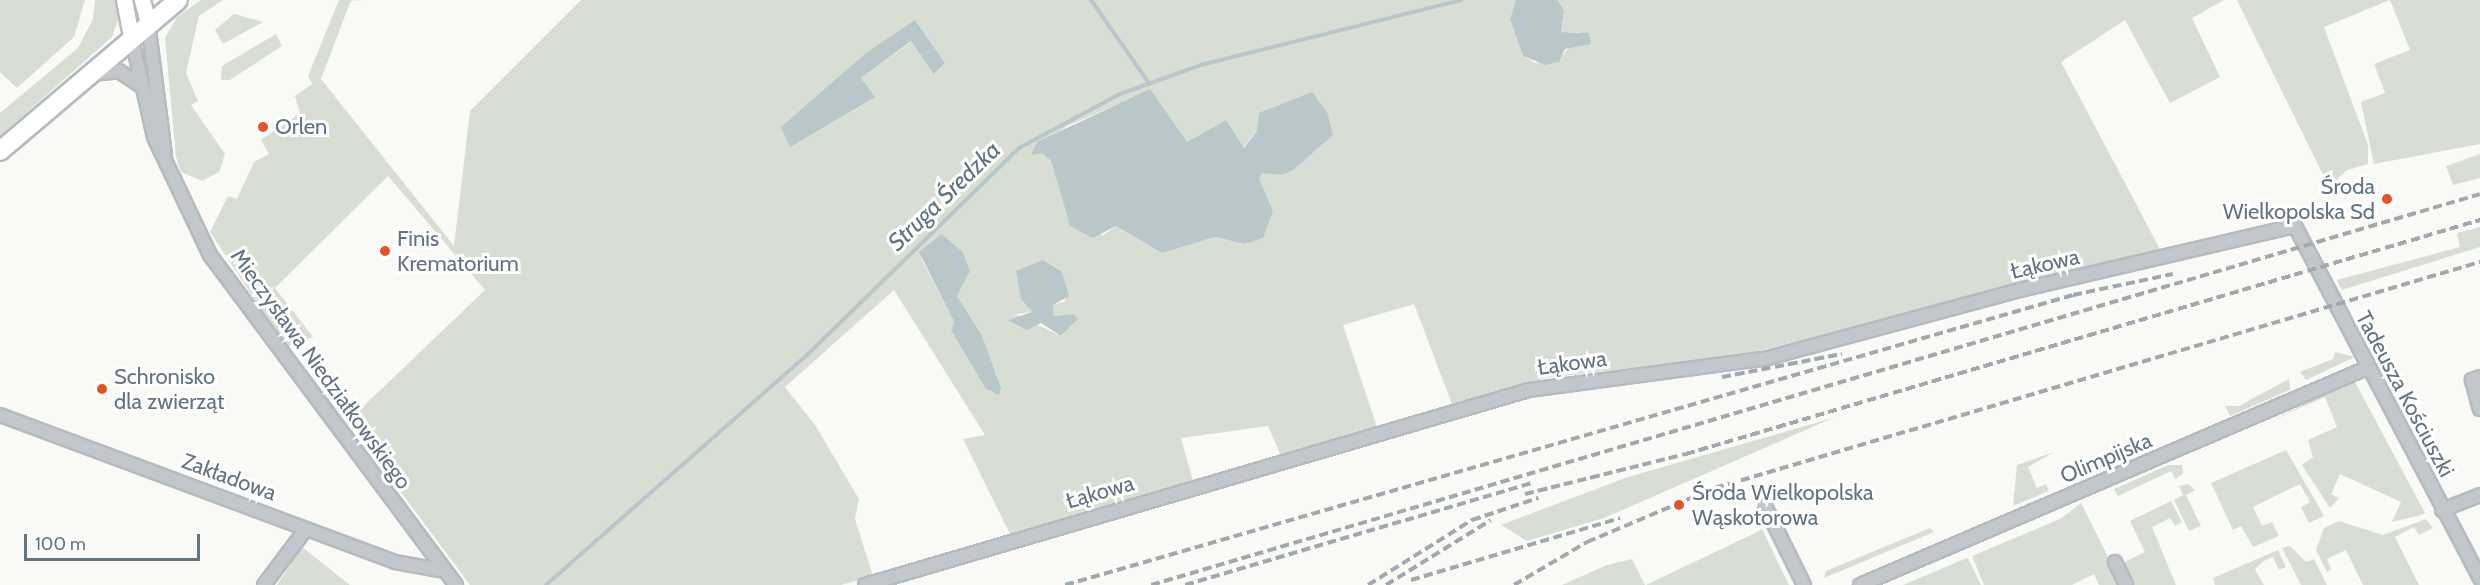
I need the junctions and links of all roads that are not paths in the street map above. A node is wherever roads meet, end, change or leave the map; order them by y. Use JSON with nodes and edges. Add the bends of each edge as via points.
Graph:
{"nodes":[{"id":1,"x":124,"y":0,"type":"edge"},
{"id":2,"x":142,"y":0,"type":"edge"},
{"id":3,"x":178,"y":0,"type":"edge"},
{"id":4,"x":148,"y":22,"type":"junction"},
{"id":5,"x":131,"y":35,"type":"junction"},
{"id":6,"x":85,"y":75,"type":"junction"},
{"id":7,"x":143,"y":87,"type":"junction"},
{"id":8,"x":0,"y":151,"type":"edge"},
{"id":9,"x":167,"y":168,"type":"junction"},
{"id":10,"x":2295,"y":226,"type":"joint"},
{"id":11,"x":2367,"y":368,"type":"junction"},
{"id":12,"x":2480,"y":377,"type":"edge"},
{"id":13,"x":2480,"y":409,"type":"edge"},
{"id":14,"x":0,"y":414,"type":"edge"},
{"id":15,"x":2480,"y":495,"type":"edge"},
{"id":16,"x":1764,"y":504,"type":"dead end"},
{"id":17,"x":2442,"y":510,"type":"junction"},
{"id":18,"x":306,"y":529,"type":"junction"},
{"id":19,"x":2115,"y":562,"type":"dead end"},
{"id":20,"x":445,"y":571,"type":"junction"},
{"id":21,"x":2480,"y":579,"type":"edge"},
{"id":22,"x":264,"y":585,"type":"edge"},
{"id":23,"x":456,"y":585,"type":"edge"},
{"id":24,"x":865,"y":585,"type":"edge"},
{"id":25,"x":1804,"y":585,"type":"edge"},
{"id":26,"x":1860,"y":585,"type":"edge"},
{"id":27,"x":2126,"y":585,"type":"edge"}],
"edges":[{"from":1,"to":5,"type":"main road"},
{"from":2,"to":4,"type":"main road"},
{"from":3,"to":4,"type":"highway"},
{"from":4,"to":5,"type":"highway"},
{"from":4,"to":9,"type":"street","name":"Mieczysława Niedziałkowskiego"},
{"from":5,"to":6,"type":"highway"},
{"from":5,"to":7,"type":"street","name":"Mieczysława Niedziałkowskiego"},
{"from":6,"to":7,"type":"street","via":[[120,71]]},
{"from":6,"to":8,"type":"highway"},
{"from":7,"to":9,"type":"street","name":"Mieczysława Niedziałkowskiego"},
{"from":9,"to":20,"type":"street","name":"Mieczysława Niedziałkowskiego","via":[[227,280]]},
{"from":10,"to":11,"type":"street","name":"Tadeusza Kościuszki"},
{"from":10,"to":24,"type":"street","name":"Łąkowa","via":[[2024,289],[1768,358],[1530,390]]},
{"from":11,"to":17,"type":"street","name":"Tadeusza Kościuszki"},
{"from":11,"to":26,"type":"street","name":"Olimpijska"},
{"from":12,"to":13,"type":"street","via":[[2472,380]]},
{"from":14,"to":18,"type":"street","name":"Zakładowa"},
{"from":15,"to":17,"type":"street"},
{"from":16,"to":25,"type":"street"},
{"from":17,"to":21,"type":"street","name":"Tadeusza Kościuszki"},
{"from":18,"to":20,"type":"street","name":"Zakładowa","via":[[395,562]]},
{"from":18,"to":22,"type":"street"},
{"from":19,"to":27,"type":"street"},
{"from":20,"to":23,"type":"street","name":"Mieczysława Niedziałkowskiego"}]}
